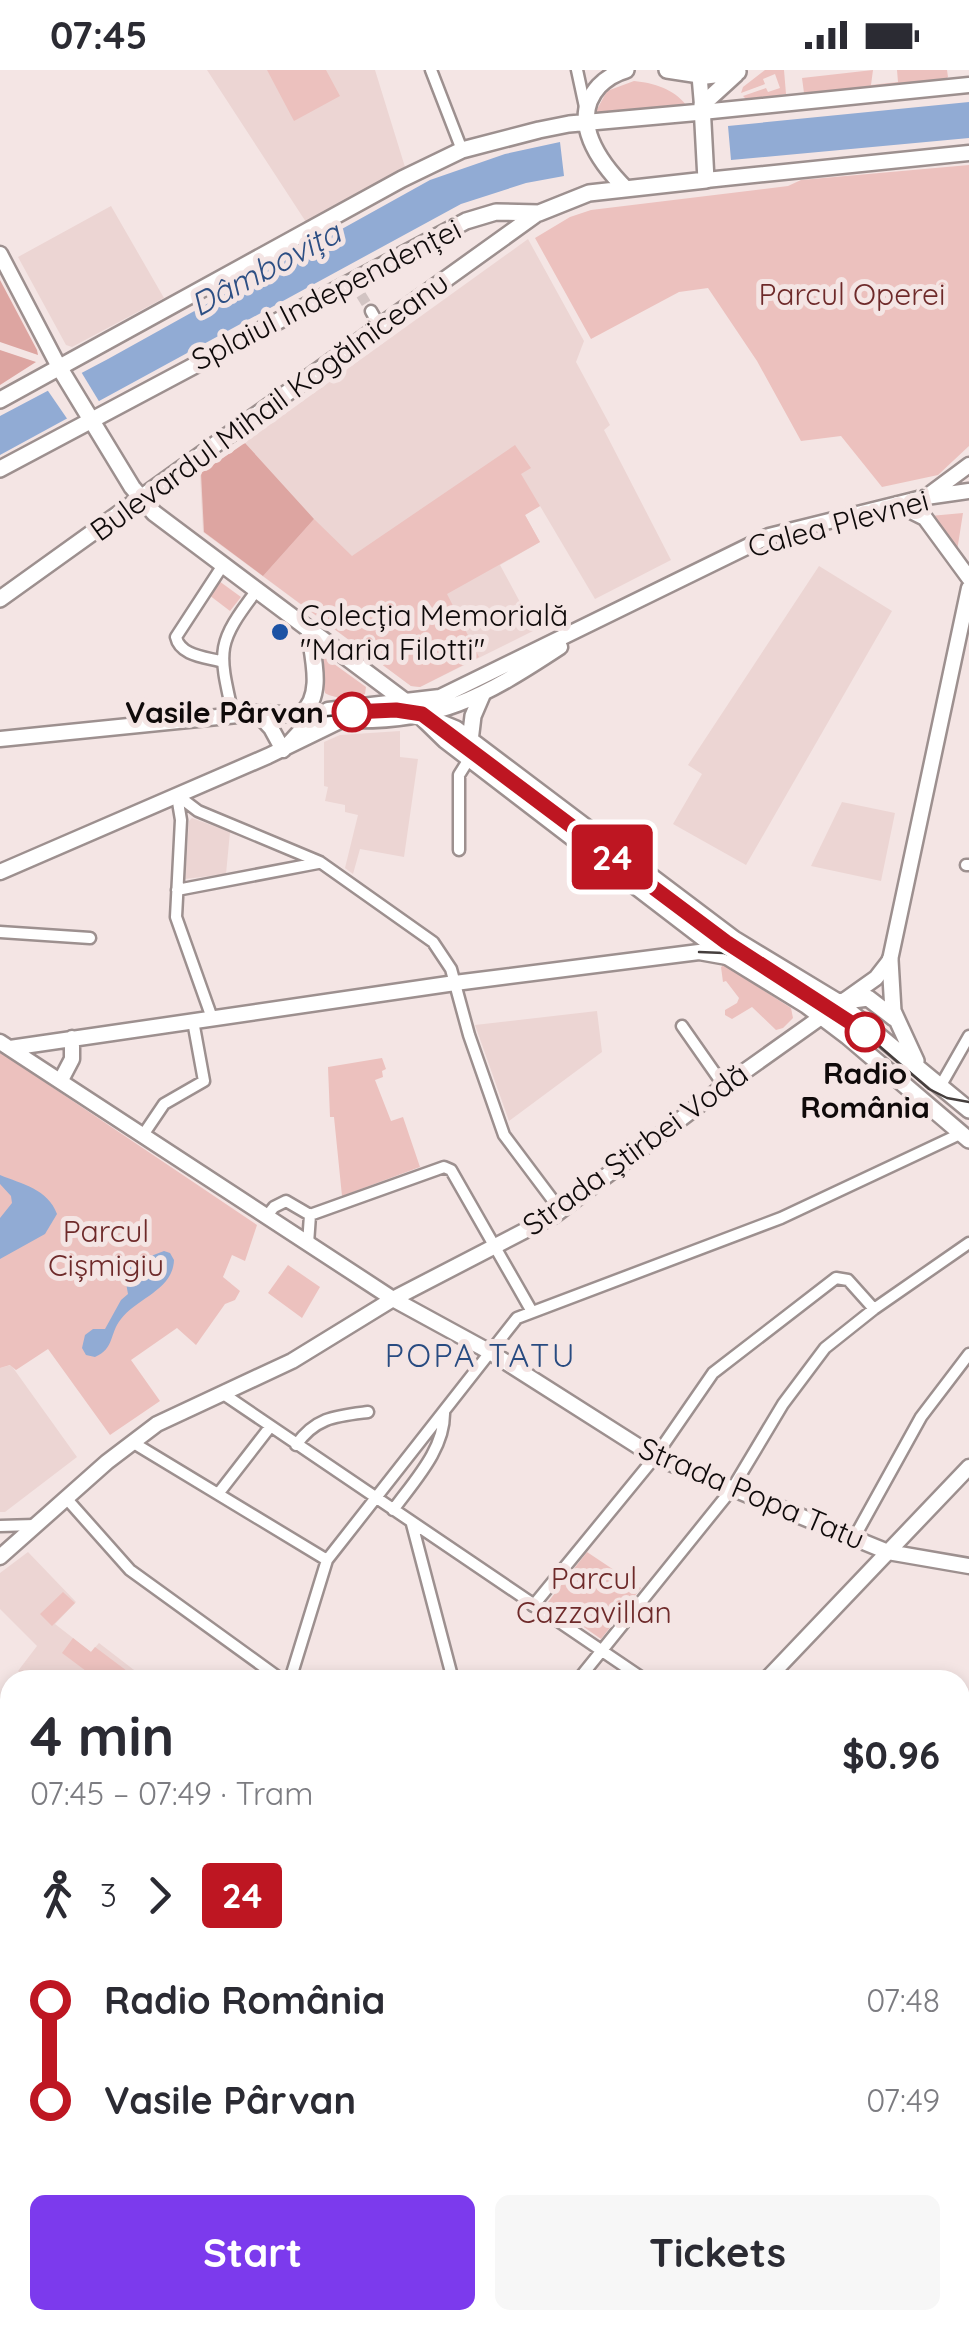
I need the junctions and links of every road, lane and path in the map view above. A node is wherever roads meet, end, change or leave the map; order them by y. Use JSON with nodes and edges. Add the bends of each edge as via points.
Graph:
{"nodes":[{"id":1,"x":431,"y":70,"type":"edge"},
{"id":2,"x":577,"y":70,"type":"edge"},
{"id":3,"x":620,"y":71,"type":"edge"},
{"id":4,"x":669,"y":71,"type":"edge"},
{"id":5,"x":740,"y":71,"type":"edge"},
{"id":6,"x":699,"y":73,"type":"edge"},
{"id":7,"x":969,"y":85,"type":"edge"},
{"id":8,"x":702,"y":108,"type":"junction"},
{"id":9,"x":744,"y":108,"type":"junction"},
{"id":10,"x":585,"y":115,"type":"junction"},
{"id":11,"x":462,"y":150,"type":"junction"},
{"id":12,"x":969,"y":153,"type":"edge"},
{"id":13,"x":706,"y":180,"type":"junction"},
{"id":14,"x":626,"y":189,"type":"junction"},
{"id":15,"x":539,"y":212,"type":"junction"},
{"id":16,"x":478,"y":216,"type":"junction"},
{"id":17,"x":492,"y":246,"type":"junction"},
{"id":18,"x":0,"y":254,"type":"edge"},
{"id":19,"x":370,"y":311,"type":"tunnel mouth"},
{"id":20,"x":380,"y":327,"type":"junction"},
{"id":21,"x":62,"y":372,"type":"junction"},
{"id":22,"x":0,"y":400,"type":"edge"},
{"id":23,"x":88,"y":415,"type":"junction"},
{"id":24,"x":969,"y":465,"type":"edge"},
{"id":25,"x":0,"y":469,"type":"edge"},
{"id":26,"x":969,"y":490,"type":"edge"},
{"id":27,"x":926,"y":497,"type":"junction"},
{"id":28,"x":140,"y":499,"type":"junction"},
{"id":29,"x":896,"y":504,"type":"junction"},
{"id":30,"x":223,"y":565,"type":"junction"},
{"id":31,"x":969,"y":578,"type":"edge"},
{"id":32,"x":969,"y":588,"type":"edge"},
{"id":33,"x":257,"y":590,"type":"junction"},
{"id":34,"x":0,"y":599,"type":"edge"},
{"id":35,"x":602,"y":618,"type":"junction"},
{"id":36,"x":309,"y":629,"type":"junction"},
{"id":37,"x":962,"y":652,"type":"edge"},
{"id":38,"x":223,"y":662,"type":"junction"},
{"id":39,"x":482,"y":695,"type":"junction"},
{"id":40,"x":406,"y":702,"type":"junction"},
{"id":41,"x":257,"y":713,"type":"junction"},
{"id":42,"x":422,"y":714,"type":"junction"},
{"id":43,"x":232,"y":715,"type":"junction"},
{"id":44,"x":309,"y":715,"type":"junction"},
{"id":45,"x":343,"y":720,"type":"junction"},
{"id":46,"x":0,"y":740,"type":"edge"},
{"id":47,"x":470,"y":740,"type":"junction"},
{"id":48,"x":282,"y":750,"type":"junction"},
{"id":49,"x":470,"y":759,"type":"junction"},
{"id":50,"x":177,"y":794,"type":"junction"},
{"id":51,"x":459,"y":850,"type":"dead end"},
{"id":52,"x":320,"y":862,"type":"junction"},
{"id":53,"x":0,"y":872,"type":"edge"},
{"id":54,"x":177,"y":890,"type":"junction"},
{"id":55,"x":717,"y":926,"type":"junction"},
{"id":56,"x":0,"y":932,"type":"edge"},
{"id":57,"x":90,"y":938,"type":"dead end"},
{"id":58,"x":705,"y":947,"type":"junction"},
{"id":59,"x":890,"y":960,"type":"junction"},
{"id":60,"x":455,"y":982,"type":"junction"},
{"id":61,"x":838,"y":1002,"type":"junction"},
{"id":62,"x":820,"y":1016,"type":"junction"},
{"id":63,"x":212,"y":1018,"type":"junction"},
{"id":64,"x":193,"y":1021,"type":"junction"},
{"id":65,"x":896,"y":1021,"type":"junction"},
{"id":66,"x":682,"y":1026,"type":"dead end"},
{"id":67,"x":969,"y":1036,"type":"edge"},
{"id":68,"x":72,"y":1038,"type":"junction"},
{"id":69,"x":5,"y":1045,"type":"edge"},
{"id":70,"x":918,"y":1064,"type":"junction"},
{"id":71,"x":60,"y":1080,"type":"junction"},
{"id":72,"x":724,"y":1086,"type":"junction"},
{"id":73,"x":942,"y":1086,"type":"junction"},
{"id":74,"x":967,"y":1106,"type":"edge"},
{"id":75,"x":143,"y":1135,"type":"junction"},
{"id":76,"x":965,"y":1137,"type":"edge"},
{"id":77,"x":562,"y":1211,"type":"junction"},
{"id":78,"x":310,"y":1215,"type":"junction"},
{"id":79,"x":266,"y":1218,"type":"junction"},
{"id":80,"x":969,"y":1243,"type":"edge"},
{"id":81,"x":308,"y":1244,"type":"junction"},
{"id":82,"x":497,"y":1246,"type":"junction"},
{"id":83,"x":392,"y":1299,"type":"junction"},
{"id":84,"x":874,"y":1309,"type":"junction"},
{"id":85,"x":531,"y":1310,"type":"junction"},
{"id":86,"x":490,"y":1352,"type":"junction"},
{"id":87,"x":969,"y":1354,"type":"edge"},
{"id":88,"x":222,"y":1393,"type":"junction"},
{"id":89,"x":368,"y":1412,"type":"dead end"},
{"id":90,"x":444,"y":1412,"type":"junction"},
{"id":91,"x":270,"y":1427,"type":"junction"},
{"id":92,"x":132,"y":1442,"type":"junction"},
{"id":93,"x":296,"y":1445,"type":"junction"},
{"id":94,"x":655,"y":1456,"type":"junction"},
{"id":95,"x":969,"y":1467,"type":"edge"},
{"id":96,"x":732,"y":1489,"type":"junction"},
{"id":97,"x":218,"y":1494,"type":"junction"},
{"id":98,"x":66,"y":1498,"type":"junction"},
{"id":99,"x":376,"y":1498,"type":"junction"},
{"id":100,"x":393,"y":1510,"type":"junction"},
{"id":101,"x":412,"y":1524,"type":"junction"},
{"id":102,"x":36,"y":1525,"type":"junction"},
{"id":103,"x":0,"y":1526,"type":"edge"},
{"id":104,"x":854,"y":1538,"type":"junction"},
{"id":105,"x":888,"y":1552,"type":"junction"},
{"id":106,"x":0,"y":1556,"type":"edge"},
{"id":107,"x":327,"y":1560,"type":"junction"},
{"id":108,"x":969,"y":1566,"type":"edge"},
{"id":109,"x":532,"y":1606,"type":"junction"},
{"id":110,"x":601,"y":1652,"type":"junction"},
{"id":111,"x":272,"y":1670,"type":"edge"},
{"id":112,"x":289,"y":1670,"type":"edge"},
{"id":113,"x":449,"y":1670,"type":"edge"},
{"id":114,"x":586,"y":1670,"type":"edge"},
{"id":115,"x":629,"y":1670,"type":"edge"},
{"id":116,"x":776,"y":1670,"type":"edge"}],
"edges":[{"from":1,"to":11,"type":"street"},
{"from":2,"to":10,"type":"street"},
{"from":3,"to":10,"type":"main road","via":[[601,84]]},
{"from":4,"to":6,"type":"main road"},
{"from":4,"to":8,"type":"main road"},
{"from":5,"to":6,"type":"main road"},
{"from":5,"to":8,"type":"main road"},
{"from":5,"to":9,"type":"main road","via":[[732,92]]},
{"from":6,"to":8,"type":"main road"},
{"from":7,"to":9,"type":"main road","name":"Splaiul Independenței"},
{"from":8,"to":9,"type":"main road","name":"Splaiul Independenței"},
{"from":8,"to":10,"type":"main road","name":"Splaiul Independenței"},
{"from":8,"to":13,"type":"main road"},
{"from":10,"to":11,"type":"main road","name":"Splaiul Independenței"},
{"from":10,"to":14,"type":"main road","via":[[606,168]]},
{"from":11,"to":21,"type":"main road","name":"Splaiul Independenței"},
{"from":12,"to":13,"type":"main road","name":"Splaiul Independenței"},
{"from":13,"to":14,"type":"main road","name":"Splaiul Independenței"},
{"from":14,"to":15,"type":"main road","name":"Splaiul Independenței","via":[[580,195]]},
{"from":15,"to":16,"type":"main road","name":"Splaiul Independenței"},
{"from":15,"to":17,"type":"main road","name":"Bulevardul Mihail Kogălniceanu"},
{"from":16,"to":17,"type":"main road","via":[[493,230]]},
{"from":16,"to":23,"type":"main road","name":"Splaiul Independenței"},
{"from":17,"to":20,"type":"main road","name":"Bulevardul Mihail Kogălniceanu"},
{"from":18,"to":21,"type":"main road"},
{"from":19,"to":20,"type":"street"},
{"from":20,"to":28,"type":"main road","name":"Bulevardul Mihail Kogălniceanu"},
{"from":21,"to":22,"type":"main road","name":"Splaiul Independenței"},
{"from":21,"to":23,"type":"main road"},
{"from":23,"to":25,"type":"main road","name":"Splaiul Independenței"},
{"from":23,"to":28,"type":"main road"},
{"from":24,"to":27,"type":"main road"},
{"from":26,"to":27,"type":"main road","name":"Calea Plevnei"},
{"from":27,"to":29,"type":"main road","name":"Calea Plevnei"},
{"from":28,"to":30,"type":"main road"},
{"from":28,"to":34,"type":"main road","name":"Bulevardul Mihail Kogălniceanu"},
{"from":29,"to":31,"type":"main road","via":[[925,518]]},
{"from":29,"to":35,"type":"main road","name":"Calea Plevnei","via":[[758,540]]},
{"from":30,"to":33,"type":"main road"},
{"from":30,"to":38,"type":"street","via":[[176,637],[185,652]]},
{"from":32,"to":37,"type":"main road"},
{"from":33,"to":36,"type":"main road"},
{"from":33,"to":38,"type":"street","via":[[227,632]]},
{"from":35,"to":39,"type":"main road","name":"Calea Plevnei"},
{"from":35,"to":40,"type":"main road","name":"Calea Plevnei","via":[[440,697]]},
{"from":36,"to":40,"type":"main road"},
{"from":36,"to":44,"type":"main road","via":[[315,697]]},
{"from":37,"to":59,"type":"main road"},
{"from":38,"to":43,"type":"street"},
{"from":39,"to":42,"type":"main road","name":"Calea Plevnei"},
{"from":39,"to":47,"type":"main road"},
{"from":40,"to":42,"type":"main road"},
{"from":40,"to":44,"type":"main road","name":"Calea Plevnei"},
{"from":41,"to":43,"type":"main road","name":"Calea Plevnei"},
{"from":41,"to":44,"type":"main road","name":"Calea Plevnei"},
{"from":41,"to":48,"type":"main road"},
{"from":42,"to":45,"type":"main road","name":"Calea Plevnei"},
{"from":42,"to":47,"type":"main road"},
{"from":42,"to":49,"type":"main road"},
{"from":43,"to":46,"type":"main road","name":"Calea Plevnei"},
{"from":44,"to":45,"type":"main road","name":"Calea Plevnei"},
{"from":44,"to":48,"type":"main road"},
{"from":45,"to":48,"type":"main road","name":"Calea Plevnei"},
{"from":47,"to":55,"type":"main road"},
{"from":48,"to":50,"type":"main road","name":"Calea Plevnei"},
{"from":49,"to":51,"type":"street","via":[[459,775]]},
{"from":49,"to":58,"type":"main road"},
{"from":50,"to":52,"type":"street","via":[[198,811]]},
{"from":50,"to":53,"type":"main road","name":"Calea Plevnei"},
{"from":50,"to":54,"type":"street"},
{"from":52,"to":54,"type":"street"},
{"from":52,"to":60,"type":"street","via":[[433,942]]},
{"from":54,"to":63,"type":"street","via":[[176,917]]},
{"from":55,"to":58,"type":"main road"},
{"from":55,"to":61,"type":"main road"},
{"from":56,"to":57,"type":"street"},
{"from":58,"to":60,"type":"main road"},
{"from":58,"to":62,"type":"main road"},
{"from":59,"to":61,"type":"main road","name":"Strada Știrbei Vodă","via":[[872,982]]},
{"from":59,"to":65,"type":"main road"},
{"from":60,"to":63,"type":"main road"},
{"from":60,"to":77,"type":"street","via":[[504,1135]]},
{"from":61,"to":62,"type":"main road","name":"Strada Știrbei Vodă"},
{"from":61,"to":65,"type":"main road","via":[[868,998]]},
{"from":61,"to":70,"type":"main road"},
{"from":62,"to":72,"type":"main road","name":"Strada Știrbei Vodă"},
{"from":62,"to":76,"type":"main road"},
{"from":63,"to":64,"type":"main road"},
{"from":64,"to":68,"type":"main road"},
{"from":64,"to":75,"type":"street","via":[[204,1082],[164,1104]]},
{"from":65,"to":70,"type":"main road"},
{"from":66,"to":72,"type":"street"},
{"from":67,"to":73,"type":"street"},
{"from":68,"to":69,"type":"main road"},
{"from":68,"to":71,"type":"main road","via":[[70,1066]]},
{"from":69,"to":71,"type":"main road","name":"Strada Popa Tatu"},
{"from":70,"to":73,"type":"main road"},
{"from":71,"to":75,"type":"main road","name":"Strada Popa Tatu"},
{"from":72,"to":77,"type":"main road","name":"Strada Știrbei Vodă"},
{"from":73,"to":74,"type":"main road"},
{"from":75,"to":79,"type":"main road","name":"Strada Popa Tatu"},
{"from":76,"to":85,"type":"street","via":[[781,1218]]},
{"from":77,"to":82,"type":"main road","name":"Strada Știrbei Vodă"},
{"from":78,"to":79,"type":"street","via":[[286,1201]]},
{"from":78,"to":81,"type":"street"},
{"from":78,"to":82,"type":"street","via":[[444,1167]]},
{"from":79,"to":81,"type":"main road","name":"Strada Popa Tatu"},
{"from":80,"to":84,"type":"street"},
{"from":81,"to":83,"type":"main road","name":"Strada Popa Tatu"},
{"from":82,"to":83,"type":"main road","name":"Strada Știrbei Vodă"},
{"from":82,"to":85,"type":"street"},
{"from":83,"to":86,"type":"main road","name":"Strada Popa Tatu"},
{"from":83,"to":88,"type":"main road","name":"Strada Știrbei Vodă","via":[[292,1361]]},
{"from":84,"to":94,"type":"street","via":[[848,1280],[836,1278],[720,1366]]},
{"from":84,"to":96,"type":"street","via":[[799,1380]]},
{"from":85,"to":86,"type":"street"},
{"from":86,"to":90,"type":"street"},
{"from":86,"to":94,"type":"main road","name":"Strada Popa Tatu"},
{"from":87,"to":104,"type":"street","via":[[922,1417]]},
{"from":88,"to":91,"type":"street"},
{"from":88,"to":92,"type":"main road","name":"Strada Știrbei Vodă"},
{"from":89,"to":93,"type":"street","via":[[322,1419]]},
{"from":90,"to":99,"type":"street"},
{"from":90,"to":100,"type":"street","via":[[432,1456]]},
{"from":91,"to":93,"type":"street"},
{"from":91,"to":97,"type":"street"},
{"from":92,"to":97,"type":"street"},
{"from":92,"to":98,"type":"main road","name":"Strada Știrbei Vodă"},
{"from":93,"to":99,"type":"street"},
{"from":94,"to":96,"type":"main road","name":"Strada Popa Tatu"},
{"from":94,"to":109,"type":"street"},
{"from":95,"to":105,"type":"main road"},
{"from":96,"to":104,"type":"main road","name":"Strada Popa Tatu"},
{"from":96,"to":110,"type":"street"},
{"from":97,"to":107,"type":"street"},
{"from":98,"to":102,"type":"main road","name":"Strada Știrbei Vodă"},
{"from":98,"to":111,"type":"street","via":[[130,1570]]},
{"from":99,"to":100,"type":"street"},
{"from":99,"to":107,"type":"street"},
{"from":100,"to":101,"type":"street"},
{"from":101,"to":109,"type":"street"},
{"from":101,"to":113,"type":"street"},
{"from":102,"to":103,"type":"street"},
{"from":102,"to":106,"type":"main road","name":"Strada Știrbei Vodă"},
{"from":104,"to":105,"type":"main road","name":"Strada Popa Tatu"},
{"from":105,"to":108,"type":"main road","name":"Strada Popa Tatu"},
{"from":105,"to":116,"type":"main road"},
{"from":107,"to":112,"type":"street"},
{"from":109,"to":110,"type":"street"},
{"from":110,"to":114,"type":"street"},
{"from":110,"to":115,"type":"street"}]}
